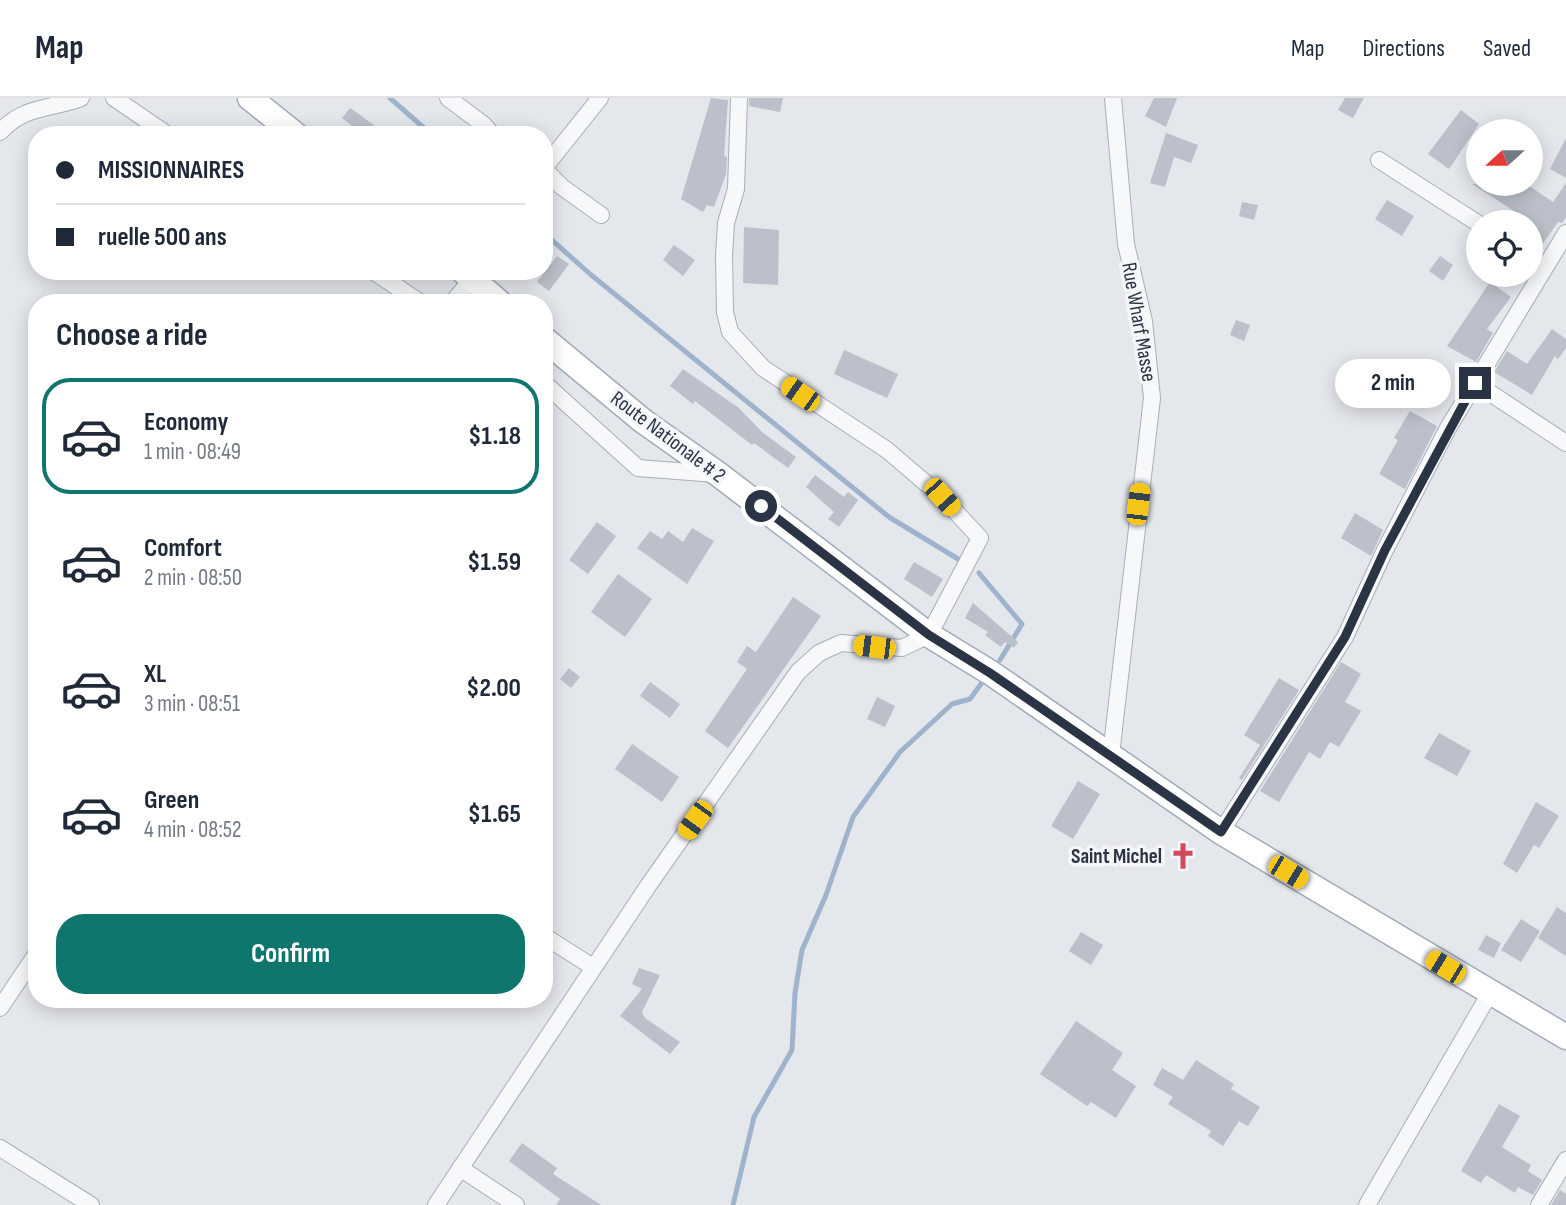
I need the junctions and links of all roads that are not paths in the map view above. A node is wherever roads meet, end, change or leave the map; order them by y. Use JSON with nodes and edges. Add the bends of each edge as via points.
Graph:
{"nodes":[{"id":1,"x":81,"y":98,"type":"edge"},
{"id":2,"x":114,"y":98,"type":"edge"},
{"id":3,"x":250,"y":98,"type":"edge"},
{"id":4,"x":448,"y":98,"type":"edge"},
{"id":5,"x":600,"y":98,"type":"edge"},
{"id":6,"x":739,"y":98,"type":"edge"},
{"id":7,"x":1113,"y":98,"type":"edge"},
{"id":8,"x":155,"y":126,"type":"edge"},
{"id":9,"x":285,"y":126,"type":"edge"},
{"id":10,"x":485,"y":126,"type":"edge"},
{"id":11,"x":0,"y":132,"type":"edge"},
{"id":12,"x":553,"y":158,"type":"edge"},
{"id":13,"x":1379,"y":160,"type":"dead end"},
{"id":14,"x":553,"y":178,"type":"edge"},
{"id":15,"x":601,"y":215,"type":"dead end"},
{"id":16,"x":1466,"y":216,"type":"edge"},
{"id":17,"x":1566,"y":233,"type":"edge"},
{"id":18,"x":1543,"y":265,"type":"edge"},
{"id":19,"x":1546,"y":267,"type":"junction"},
{"id":20,"x":386,"y":280,"type":"edge"},
{"id":21,"x":474,"y":280,"type":"edge"},
{"id":22,"x":408,"y":294,"type":"edge"},
{"id":23,"x":490,"y":294,"type":"edge"},
{"id":24,"x":553,"y":346,"type":"edge"},
{"id":25,"x":1475,"y":383,"type":"junction"},
{"id":26,"x":553,"y":391,"type":"edge"},
{"id":27,"x":1566,"y":443,"type":"edge"},
{"id":28,"x":719,"y":474,"type":"junction"},
{"id":29,"x":929,"y":635,"type":"junction"},
{"id":30,"x":1111,"y":755,"type":"junction"},
{"id":31,"x":1221,"y":832,"type":"junction"},
{"id":32,"x":553,"y":942,"type":"edge"},
{"id":33,"x":28,"y":966,"type":"edge"},
{"id":34,"x":593,"y":967,"type":"junction"},
{"id":35,"x":1490,"y":993,"type":"junction"},
{"id":36,"x":0,"y":1008,"type":"edge"},
{"id":37,"x":1566,"y":1037,"type":"edge"},
{"id":38,"x":0,"y":1148,"type":"edge"},
{"id":39,"x":1566,"y":1160,"type":"edge"},
{"id":40,"x":460,"y":1168,"type":"junction"},
{"id":41,"x":91,"y":1205,"type":"edge"},
{"id":42,"x":436,"y":1205,"type":"edge"},
{"id":43,"x":516,"y":1205,"type":"edge"},
{"id":44,"x":1367,"y":1205,"type":"edge"},
{"id":45,"x":1539,"y":1205,"type":"edge"}],
"edges":[{"from":1,"to":11,"type":"street","via":[[14,117]]},
{"from":2,"to":8,"type":"street"},
{"from":3,"to":9,"type":"main road"},
{"from":4,"to":10,"type":"street"},
{"from":5,"to":12,"type":"street"},
{"from":6,"to":29,"type":"street","via":[[736,189],[726,223],[724,256],[730,332],[763,368],[887,450],[942,497],[979,538]]},
{"from":7,"to":30,"type":"street","name":"Rue Wharf Masse","via":[[1126,244],[1144,321],[1152,398]]},
{"from":13,"to":16,"type":"street"},
{"from":14,"to":15,"type":"street"},
{"from":17,"to":19,"type":"street"},
{"from":18,"to":19,"type":"street"},
{"from":19,"to":25,"type":"street"},
{"from":20,"to":22,"type":"street"},
{"from":21,"to":23,"type":"main road"},
{"from":24,"to":28,"type":"main road","name":"Route Nationale # 2","via":[[643,421]]},
{"from":25,"to":27,"type":"street"},
{"from":25,"to":31,"type":"street","via":[[1385,550],[1345,637]]},
{"from":26,"to":28,"type":"street","via":[[638,468]]},
{"from":28,"to":29,"type":"main road","name":"Route Nationale # 2"},
{"from":29,"to":30,"type":"main road","name":"Route Nationale # 2"},
{"from":29,"to":34,"type":"street","via":[[902,648],[841,643],[818,653],[799,672]]},
{"from":30,"to":31,"type":"main road","name":"Route Nationale # 2"},
{"from":31,"to":35,"type":"main road","name":"Route Nationale # 2"},
{"from":32,"to":34,"type":"street"},
{"from":33,"to":36,"type":"street"},
{"from":34,"to":40,"type":"street"},
{"from":35,"to":37,"type":"main road","name":"Route Nationale # 2"},
{"from":35,"to":44,"type":"street"},
{"from":38,"to":41,"type":"street"},
{"from":39,"to":45,"type":"street"},
{"from":40,"to":42,"type":"street"},
{"from":40,"to":43,"type":"street"}]}
